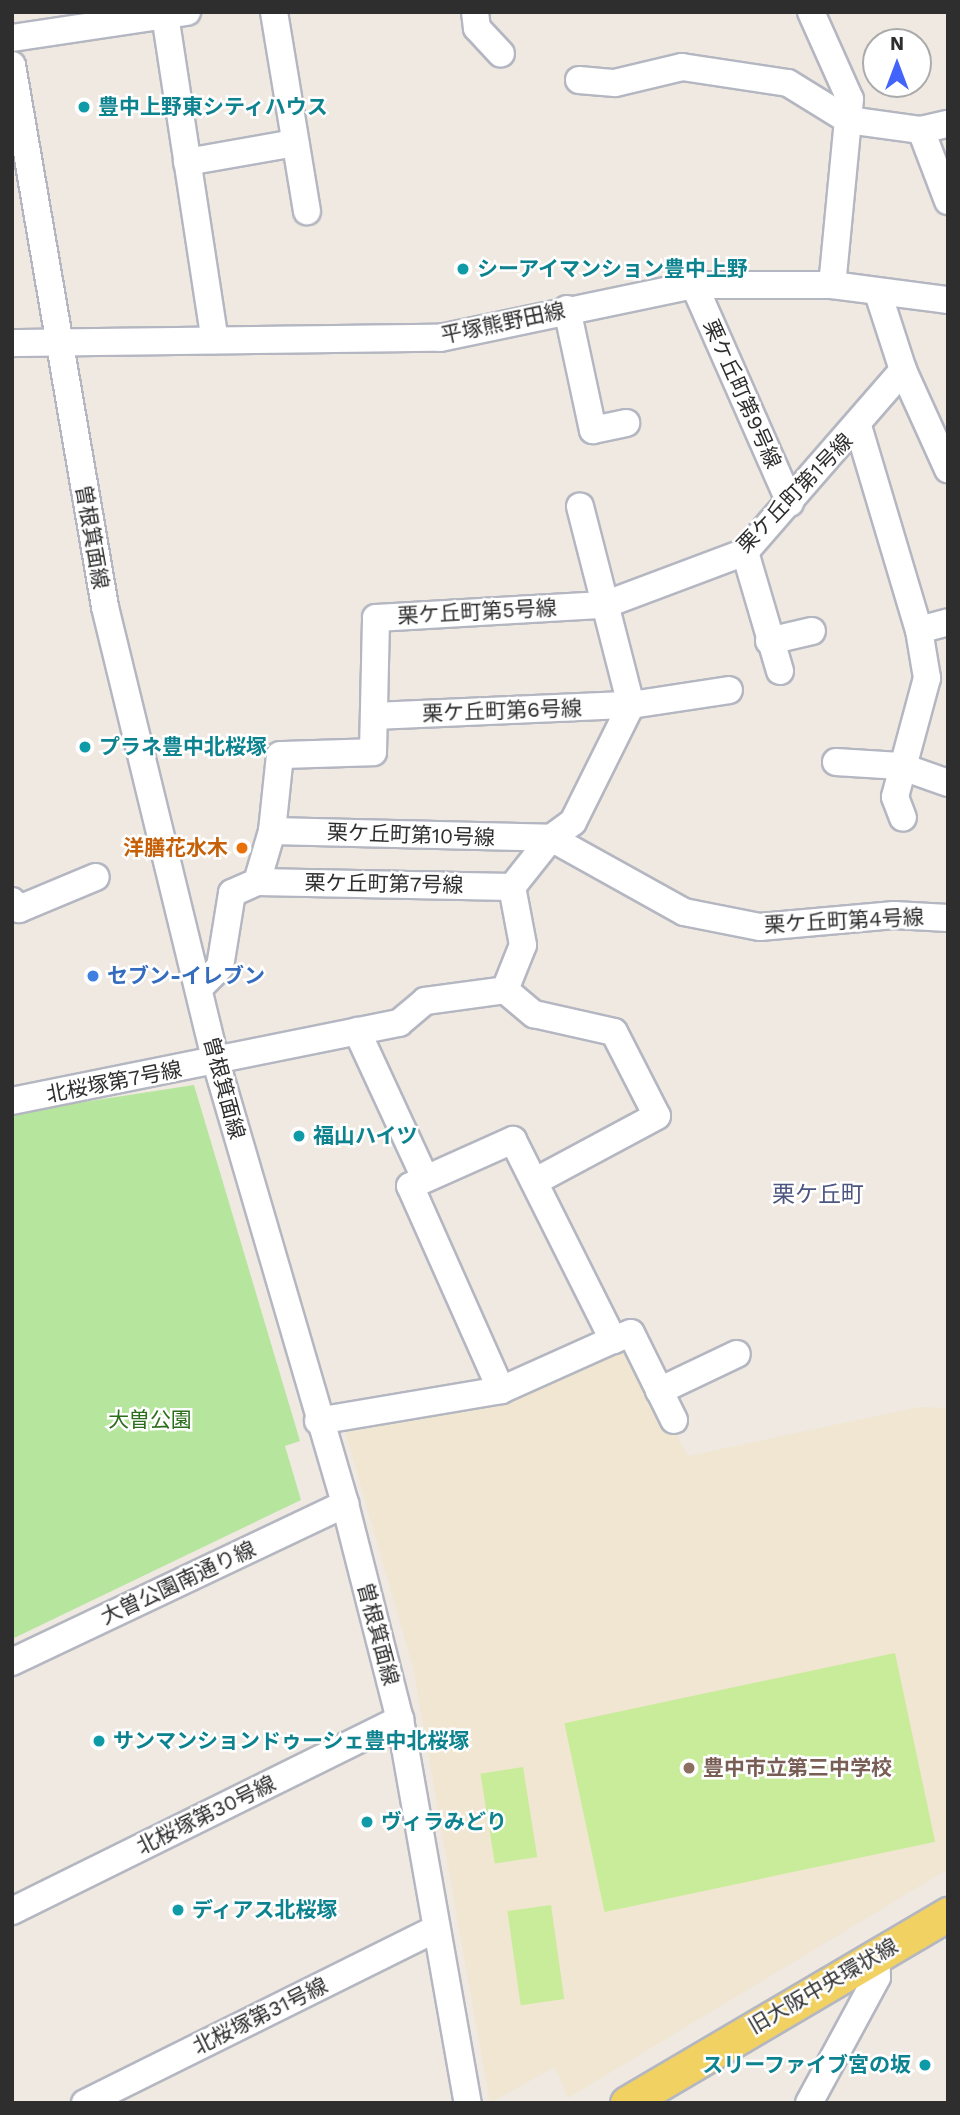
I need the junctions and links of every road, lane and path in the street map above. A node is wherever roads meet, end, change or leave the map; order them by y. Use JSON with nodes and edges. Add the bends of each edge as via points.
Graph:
{"nodes":[{"id":1,"x":274,"y":12,"type":"edge"},
{"id":2,"x":475,"y":12,"type":"edge"},
{"id":3,"x":811,"y":12,"type":"edge"},
{"id":4,"x":176,"y":14,"type":"edge"},
{"id":5,"x":12,"y":38,"type":"edge"},
{"id":6,"x":501,"y":54,"type":"dead end"},
{"id":7,"x":12,"y":65,"type":"edge"},
{"id":8,"x":579,"y":80,"type":"dead end"},
{"id":9,"x":848,"y":120,"type":"junction"},
{"id":10,"x":948,"y":124,"type":"edge"},
{"id":11,"x":922,"y":130,"type":"junction"},
{"id":12,"x":295,"y":143,"type":"junction"},
{"id":13,"x":187,"y":162,"type":"junction"},
{"id":14,"x":948,"y":201,"type":"edge"},
{"id":15,"x":307,"y":211,"type":"dead end"},
{"id":16,"x":694,"y":285,"type":"junction"},
{"id":17,"x":832,"y":285,"type":"junction"},
{"id":18,"x":878,"y":293,"type":"junction"},
{"id":19,"x":948,"y":300,"type":"edge"},
{"id":20,"x":567,"y":309,"type":"junction"},
{"id":21,"x":215,"y":340,"type":"junction"},
{"id":22,"x":57,"y":342,"type":"junction"},
{"id":23,"x":12,"y":343,"type":"edge"},
{"id":24,"x":903,"y":370,"type":"junction"},
{"id":25,"x":626,"y":423,"type":"dead end"},
{"id":26,"x":858,"y":426,"type":"junction"},
{"id":27,"x":948,"y":470,"type":"edge"},
{"id":28,"x":790,"y":503,"type":"junction"},
{"id":29,"x":580,"y":506,"type":"dead end"},
{"id":30,"x":745,"y":552,"type":"junction"},
{"id":31,"x":604,"y":605,"type":"junction"},
{"id":32,"x":948,"y":622,"type":"edge"},
{"id":33,"x":919,"y":630,"type":"junction"},
{"id":34,"x":812,"y":631,"type":"dead end"},
{"id":35,"x":769,"y":641,"type":"junction"},
{"id":36,"x":780,"y":671,"type":"dead end"},
{"id":37,"x":729,"y":690,"type":"dead end"},
{"id":38,"x":631,"y":705,"type":"junction"},
{"id":39,"x":374,"y":716,"type":"junction"},
{"id":40,"x":836,"y":762,"type":"dead end"},
{"id":41,"x":900,"y":766,"type":"junction"},
{"id":42,"x":948,"y":783,"type":"edge"},
{"id":43,"x":903,"y":818,"type":"dead end"},
{"id":44,"x":272,"y":831,"type":"junction"},
{"id":45,"x":551,"y":838,"type":"junction"},
{"id":46,"x":96,"y":877,"type":"dead end"},
{"id":47,"x":257,"y":881,"type":"junction"},
{"id":48,"x":512,"y":887,"type":"junction"},
{"id":49,"x":12,"y":901,"type":"edge"},
{"id":50,"x":948,"y":918,"type":"edge"},
{"id":51,"x":199,"y":988,"type":"junction"},
{"id":52,"x":505,"y":990,"type":"junction"},
{"id":53,"x":357,"y":1031,"type":"junction"},
{"id":54,"x":216,"y":1062,"type":"junction"},
{"id":55,"x":12,"y":1101,"type":"edge"},
{"id":56,"x":425,"y":1178,"type":"junction"},
{"id":57,"x":536,"y":1181,"type":"junction"},
{"id":58,"x":613,"y":1340,"type":"junction"},
{"id":59,"x":737,"y":1354,"type":"dead end"},
{"id":60,"x":501,"y":1390,"type":"junction"},
{"id":61,"x":659,"y":1391,"type":"junction"},
{"id":62,"x":674,"y":1420,"type":"dead end"},
{"id":63,"x":318,"y":1421,"type":"junction"},
{"id":64,"x":345,"y":1504,"type":"junction"},
{"id":65,"x":12,"y":1662,"type":"edge"},
{"id":66,"x":400,"y":1719,"type":"junction"},
{"id":67,"x":12,"y":1911,"type":"edge"},
{"id":68,"x":948,"y":1914,"type":"edge"},
{"id":69,"x":436,"y":1928,"type":"junction"},
{"id":70,"x":876,"y":1954,"type":"junction"},
{"id":71,"x":85,"y":2103,"type":"edge"},
{"id":72,"x":468,"y":2103,"type":"edge"},
{"id":73,"x":627,"y":2103,"type":"edge"},
{"id":74,"x":809,"y":2103,"type":"edge"}],
"edges":[{"from":1,"to":12,"type":"street"},
{"from":2,"to":6,"type":"street","via":[[477,28]]},
{"from":3,"to":9,"type":"street","via":[[850,99]]},
{"from":4,"to":5,"type":"street"},
{"from":4,"to":13,"type":"street"},
{"from":7,"to":22,"type":"street","name":"曽根箕面線"},
{"from":8,"to":9,"type":"street","via":[[615,83],[682,67],[788,83]]},
{"from":9,"to":11,"type":"street"},
{"from":9,"to":17,"type":"street"},
{"from":10,"to":11,"type":"street"},
{"from":11,"to":14,"type":"street"},
{"from":12,"to":13,"type":"street"},
{"from":12,"to":15,"type":"street"},
{"from":13,"to":21,"type":"street"},
{"from":16,"to":17,"type":"street","name":"平塚熊野田線"},
{"from":16,"to":20,"type":"street","name":"平塚熊野田線"},
{"from":16,"to":28,"type":"street","name":"栗ケ丘町第9号線"},
{"from":17,"to":18,"type":"street","name":"平塚熊野田線"},
{"from":18,"to":19,"type":"street","name":"平塚熊野田線"},
{"from":18,"to":24,"type":"street"},
{"from":20,"to":21,"type":"street","name":"平塚熊野田線","via":[[440,338]]},
{"from":20,"to":25,"type":"street","via":[[593,430]]},
{"from":21,"to":22,"type":"street","name":"平塚熊野田線"},
{"from":22,"to":23,"type":"street","name":"平塚熊野田線"},
{"from":22,"to":51,"type":"street","name":"曽根箕面線","via":[[105,607]]},
{"from":24,"to":26,"type":"street","name":"栗ケ丘町第1号線"},
{"from":24,"to":27,"type":"street"},
{"from":26,"to":28,"type":"street","name":"栗ケ丘町第1号線"},
{"from":26,"to":33,"type":"street"},
{"from":28,"to":30,"type":"street","name":"栗ケ丘町第1号線"},
{"from":29,"to":31,"type":"street"},
{"from":30,"to":31,"type":"street","name":"栗ケ丘町第1号線"},
{"from":30,"to":35,"type":"street"},
{"from":31,"to":38,"type":"street"},
{"from":31,"to":39,"type":"street","name":"栗ケ丘町第5号線","via":[[376,618]]},
{"from":32,"to":33,"type":"street"},
{"from":33,"to":41,"type":"street","via":[[927,678]]},
{"from":34,"to":35,"type":"street"},
{"from":35,"to":36,"type":"street"},
{"from":37,"to":38,"type":"street","name":"栗ケ丘町第6号線"},
{"from":38,"to":39,"type":"street","name":"栗ケ丘町第6号線"},
{"from":38,"to":45,"type":"street","via":[[573,822]]},
{"from":39,"to":44,"type":"street","name":"栗ケ丘町第5号線","via":[[373,752],[281,755]]},
{"from":40,"to":41,"type":"street"},
{"from":41,"to":42,"type":"street"},
{"from":41,"to":43,"type":"street","via":[[895,797]]},
{"from":44,"to":45,"type":"street","name":"栗ケ丘町第10号線"},
{"from":44,"to":47,"type":"street","name":"栗ケ丘町第5号線"},
{"from":45,"to":48,"type":"street"},
{"from":45,"to":50,"type":"street","name":"栗ケ丘町第4号線","via":[[684,912],[760,927],[894,915]]},
{"from":46,"to":49,"type":"street","via":[[19,909]]},
{"from":47,"to":48,"type":"street","name":"栗ケ丘町第7号線"},
{"from":47,"to":51,"type":"street","via":[[232,892],[220,967]]},
{"from":48,"to":52,"type":"street","via":[[523,945]]},
{"from":51,"to":54,"type":"street","name":"曽根箕面線"},
{"from":52,"to":53,"type":"street","via":[[425,1001],[399,1023]]},
{"from":52,"to":57,"type":"street","via":[[534,1014],[614,1032],[657,1116]]},
{"from":53,"to":54,"type":"street"},
{"from":53,"to":56,"type":"street"},
{"from":54,"to":55,"type":"street","name":"北桜塚第7号線"},
{"from":54,"to":63,"type":"street","name":"曽根箕面線"},
{"from":56,"to":57,"type":"street","via":[[513,1140]]},
{"from":56,"to":60,"type":"street","via":[[410,1186]]},
{"from":57,"to":58,"type":"street"},
{"from":58,"to":60,"type":"street"},
{"from":58,"to":61,"type":"street","via":[[631,1333]]},
{"from":59,"to":61,"type":"street"},
{"from":60,"to":63,"type":"street"},
{"from":61,"to":62,"type":"street"},
{"from":63,"to":64,"type":"street","name":"曽根箕面線"},
{"from":64,"to":65,"type":"street","name":"大曽公園南通り線"},
{"from":64,"to":66,"type":"street","name":"曽根箕面線"},
{"from":66,"to":67,"type":"street","name":"北桜塚第30号線"},
{"from":66,"to":69,"type":"street","name":"曽根箕面線"},
{"from":68,"to":70,"type":"main road","name":"旧大阪中央環状線"},
{"from":69,"to":71,"type":"street","name":"北桜塚第31号線"},
{"from":69,"to":72,"type":"street","name":"曽根箕面線"},
{"from":70,"to":73,"type":"main road","name":"旧大阪中央環状線"},
{"from":70,"to":74,"type":"street","via":[[877,1978]]}]}
